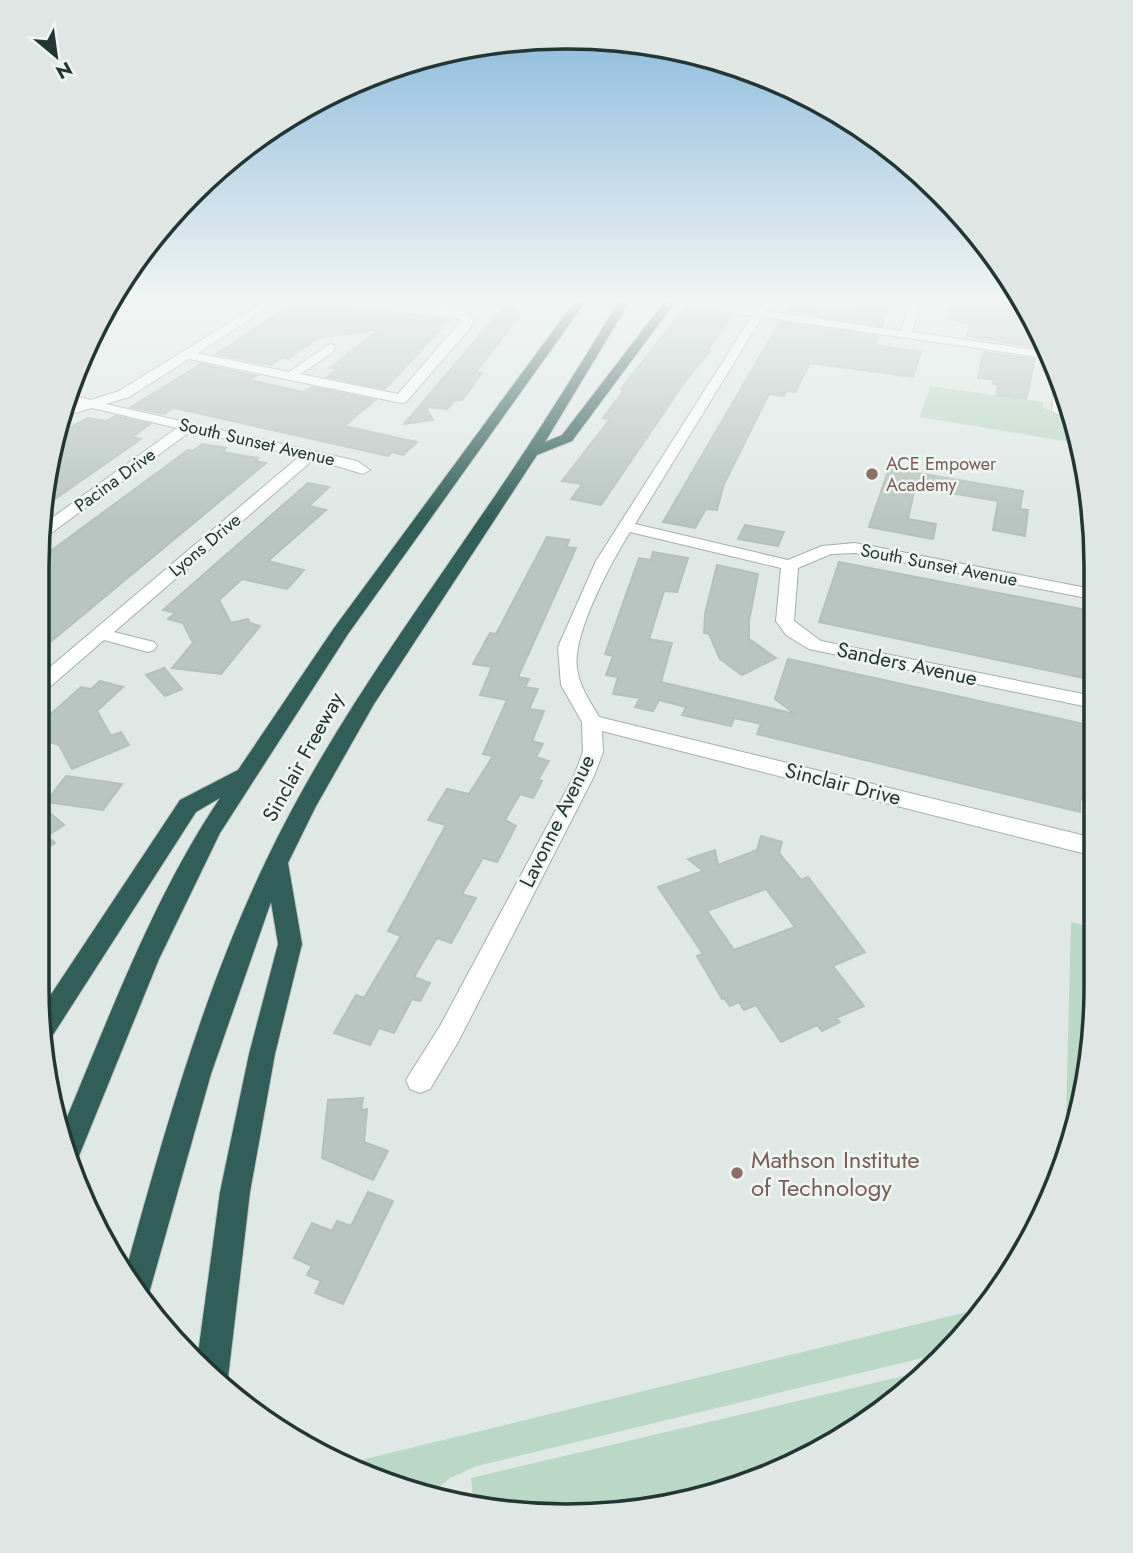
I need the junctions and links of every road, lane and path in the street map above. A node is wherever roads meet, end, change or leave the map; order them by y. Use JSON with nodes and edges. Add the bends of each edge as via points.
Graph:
{"nodes":[{"id":1,"x":158,"y":373,"type":"edge"},
{"id":2,"x":279,"y":373,"type":"edge"},
{"id":3,"x":295,"y":373,"type":"edge"},
{"id":4,"x":424,"y":373,"type":"edge"},
{"id":5,"x":528,"y":373,"type":"edge"},
{"id":6,"x":580,"y":373,"type":"edge"},
{"id":7,"x":616,"y":373,"type":"edge"},
{"id":8,"x":721,"y":373,"type":"edge"},
{"id":9,"x":291,"y":376,"type":"junction"},
{"id":10,"x":76,"y":401,"type":"edge"},
{"id":11,"x":92,"y":405,"type":"junction"},
{"id":12,"x":1059,"y":408,"type":"edge"},
{"id":13,"x":73,"y":410,"type":"edge"},
{"id":14,"x":1059,"y":411,"type":"dead end"},
{"id":15,"x":189,"y":426,"type":"junction"},
{"id":16,"x":532,"y":452,"type":"junction"},
{"id":17,"x":309,"y":456,"type":"junction"},
{"id":18,"x":363,"y":470,"type":"dead end"},
{"id":19,"x":51,"y":526,"type":"edge"},
{"id":20,"x":625,"y":526,"type":"junction"},
{"id":21,"x":790,"y":565,"type":"junction"},
{"id":22,"x":1084,"y":592,"type":"edge"},
{"id":23,"x":101,"y":634,"type":"junction"},
{"id":24,"x":148,"y":646,"type":"dead end"},
{"id":25,"x":49,"y":678,"type":"edge"},
{"id":26,"x":1084,"y":700,"type":"edge"},
{"id":27,"x":592,"y":722,"type":"junction"},
{"id":28,"x":243,"y":776,"type":"junction"},
{"id":29,"x":1084,"y":845,"type":"edge"},
{"id":30,"x":277,"y":863,"type":"junction"},
{"id":31,"x":50,"y":1019,"type":"edge"},
{"id":32,"x":420,"y":1080,"type":"dead end"},
{"id":33,"x":72,"y":1139,"type":"edge"},
{"id":34,"x":139,"y":1279,"type":"edge"},
{"id":35,"x":213,"y":1364,"type":"edge"}],
"edges":[{"from":1,"to":11,"type":"street","via":[[124,394]]},
{"from":2,"to":9,"type":"street"},
{"from":3,"to":9,"type":"street"},
{"from":4,"to":9,"type":"street","via":[[401,399]]},
{"from":5,"to":28,"type":"highway","name":"Sinclair Freeway","via":[[340,632]]},
{"from":6,"to":16,"type":"highway","name":"Sinclair Freeway"},
{"from":7,"to":16,"type":"highway","via":[[567,439]]},
{"from":8,"to":20,"type":"street"},
{"from":10,"to":11,"type":"street","name":"South Sunset Avenue"},
{"from":11,"to":13,"type":"street"},
{"from":11,"to":15,"type":"street","name":"South Sunset Avenue"},
{"from":12,"to":14,"type":"street"},
{"from":15,"to":17,"type":"street","name":"South Sunset Avenue"},
{"from":15,"to":19,"type":"street","name":"Pacina Drive"},
{"from":16,"to":30,"type":"highway","name":"Sinclair Freeway","via":[[391,661]]},
{"from":17,"to":18,"type":"street","name":"South Sunset Avenue"},
{"from":17,"to":23,"type":"street","name":"Lyons Drive"},
{"from":20,"to":21,"type":"street"},
{"from":20,"to":27,"type":"street","via":[[604,561],[567,647],[571,685]]},
{"from":21,"to":22,"type":"street","name":"South Sunset Avenue","via":[[828,549],[848,548]]},
{"from":21,"to":26,"type":"street","name":"Sanders Avenue","via":[[785,621],[815,645]]},
{"from":23,"to":24,"type":"street"},
{"from":23,"to":25,"type":"street","name":"Lyons Drive"},
{"from":27,"to":29,"type":"street","name":"Sinclair Drive"},
{"from":27,"to":32,"type":"street","name":"Lavonne Avenue","via":[[593,752],[584,776],[449,1034]]},
{"from":28,"to":31,"type":"highway","via":[[188,806]]},
{"from":28,"to":33,"type":"highway","name":"Sinclair Freeway","via":[[173,903]]},
{"from":30,"to":34,"type":"highway","name":"Sinclair Freeway","via":[[182,1117]]},
{"from":30,"to":35,"type":"highway","via":[[290,944],[262,1054],[235,1192]]}]}
